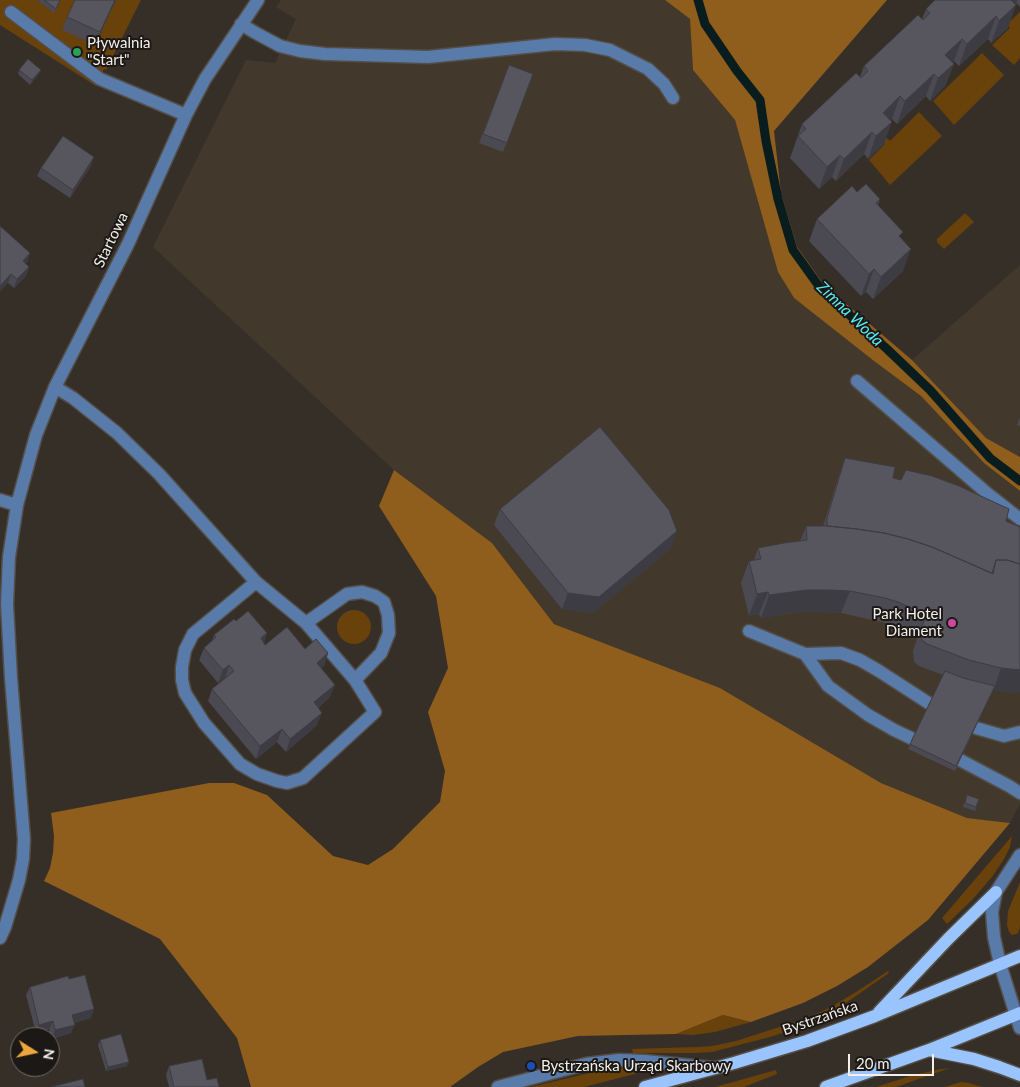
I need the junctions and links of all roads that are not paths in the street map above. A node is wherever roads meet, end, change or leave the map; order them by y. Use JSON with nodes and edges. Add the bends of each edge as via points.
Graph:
{"nodes":[{"id":1,"x":258,"y":0,"type":"edge"},
{"id":2,"x":11,"y":12,"type":"dead end"},
{"id":3,"x":241,"y":24,"type":"junction"},
{"id":4,"x":673,"y":98,"type":"dead end"},
{"id":5,"x":186,"y":115,"type":"junction"},
{"id":6,"x":857,"y":381,"type":"dead end"},
{"id":7,"x":55,"y":388,"type":"junction"},
{"id":8,"x":0,"y":500,"type":"edge"},
{"id":9,"x":17,"y":505,"type":"junction"},
{"id":10,"x":1020,"y":519,"type":"edge"},
{"id":11,"x":256,"y":582,"type":"junction"},
{"id":12,"x":306,"y":623,"type":"junction"},
{"id":13,"x":749,"y":631,"type":"dead end"},
{"id":14,"x":805,"y":654,"type":"junction"},
{"id":15,"x":355,"y":680,"type":"junction"},
{"id":16,"x":930,"y":704,"type":"edge"},
{"id":17,"x":976,"y":728,"type":"edge"},
{"id":18,"x":1020,"y":732,"type":"edge"},
{"id":19,"x":912,"y":739,"type":"edge"},
{"id":20,"x":960,"y":760,"type":"edge"},
{"id":21,"x":1020,"y":793,"type":"edge"},
{"id":22,"x":1020,"y":855,"type":"edge"},
{"id":23,"x":996,"y":892,"type":"junction"},
{"id":24,"x":0,"y":938,"type":"edge"},
{"id":25,"x":1020,"y":956,"type":"edge"},
{"id":26,"x":1000,"y":964,"type":"junction"},
{"id":27,"x":1018,"y":1014,"type":"edge"},
{"id":28,"x":875,"y":1016,"type":"junction"},
{"id":29,"x":1020,"y":1028,"type":"edge"},
{"id":30,"x":929,"y":1050,"type":"junction"},
{"id":31,"x":717,"y":1068,"type":"junction"},
{"id":32,"x":1020,"y":1075,"type":"edge"},
{"id":33,"x":498,"y":1087,"type":"edge"},
{"id":34,"x":645,"y":1087,"type":"edge"},
{"id":35,"x":826,"y":1087,"type":"edge"}],
"edges":[{"from":1,"to":3,"type":"street","name":"Startowa"},
{"from":2,"to":5,"type":"street","via":[[100,78]]},
{"from":3,"to":4,"type":"street","via":[[280,46],[325,54],[428,57],[585,44],[610,50],[648,69]]},
{"from":3,"to":5,"type":"street","name":"Startowa"},
{"from":5,"to":7,"type":"street","name":"Startowa","via":[[128,244]]},
{"from":6,"to":10,"type":"street"},
{"from":7,"to":9,"type":"street","name":"Startowa","via":[[36,435]]},
{"from":7,"to":11,"type":"street","via":[[73,398],[131,446]]},
{"from":8,"to":9,"type":"street"},
{"from":9,"to":24,"type":"street","name":"Startowa","via":[[9,557],[7,604],[24,839],[19,880]]},
{"from":11,"to":12,"type":"street"},
{"from":11,"to":15,"type":"street","via":[[193,634],[185,650],[182,668],[185,693],[204,723],[240,764],[277,781],[287,783],[303,778],[375,712]]},
{"from":12,"to":15,"type":"street"},
{"from":12,"to":15,"type":"street","via":[[347,594],[362,592],[384,602],[389,633],[381,653]]},
{"from":13,"to":14,"type":"street"},
{"from":14,"to":16,"type":"street","via":[[841,653],[860,660]]},
{"from":14,"to":19,"type":"street","via":[[828,686],[868,715]]},
{"from":17,"to":18,"type":"street","via":[[1004,736]]},
{"from":20,"to":21,"type":"street"},
{"from":22,"to":23,"type":"street"},
{"from":23,"to":26,"type":"street","via":[[992,912]]},
{"from":23,"to":28,"type":"main road"},
{"from":25,"to":26,"type":"main road","name":"Bystrzańska"},
{"from":26,"to":27,"type":"street"},
{"from":26,"to":28,"type":"main road","name":"Bystrzańska"},
{"from":27,"to":29,"type":"street"},
{"from":27,"to":30,"type":"main road"},
{"from":28,"to":31,"type":"main road","name":"Bystrzańska"},
{"from":30,"to":32,"type":"main road","via":[[974,1059]]},
{"from":30,"to":35,"type":"main road"},
{"from":31,"to":33,"type":"street","via":[[619,1060],[586,1064]]},
{"from":31,"to":34,"type":"main road","name":"Bystrzańska"}]}
